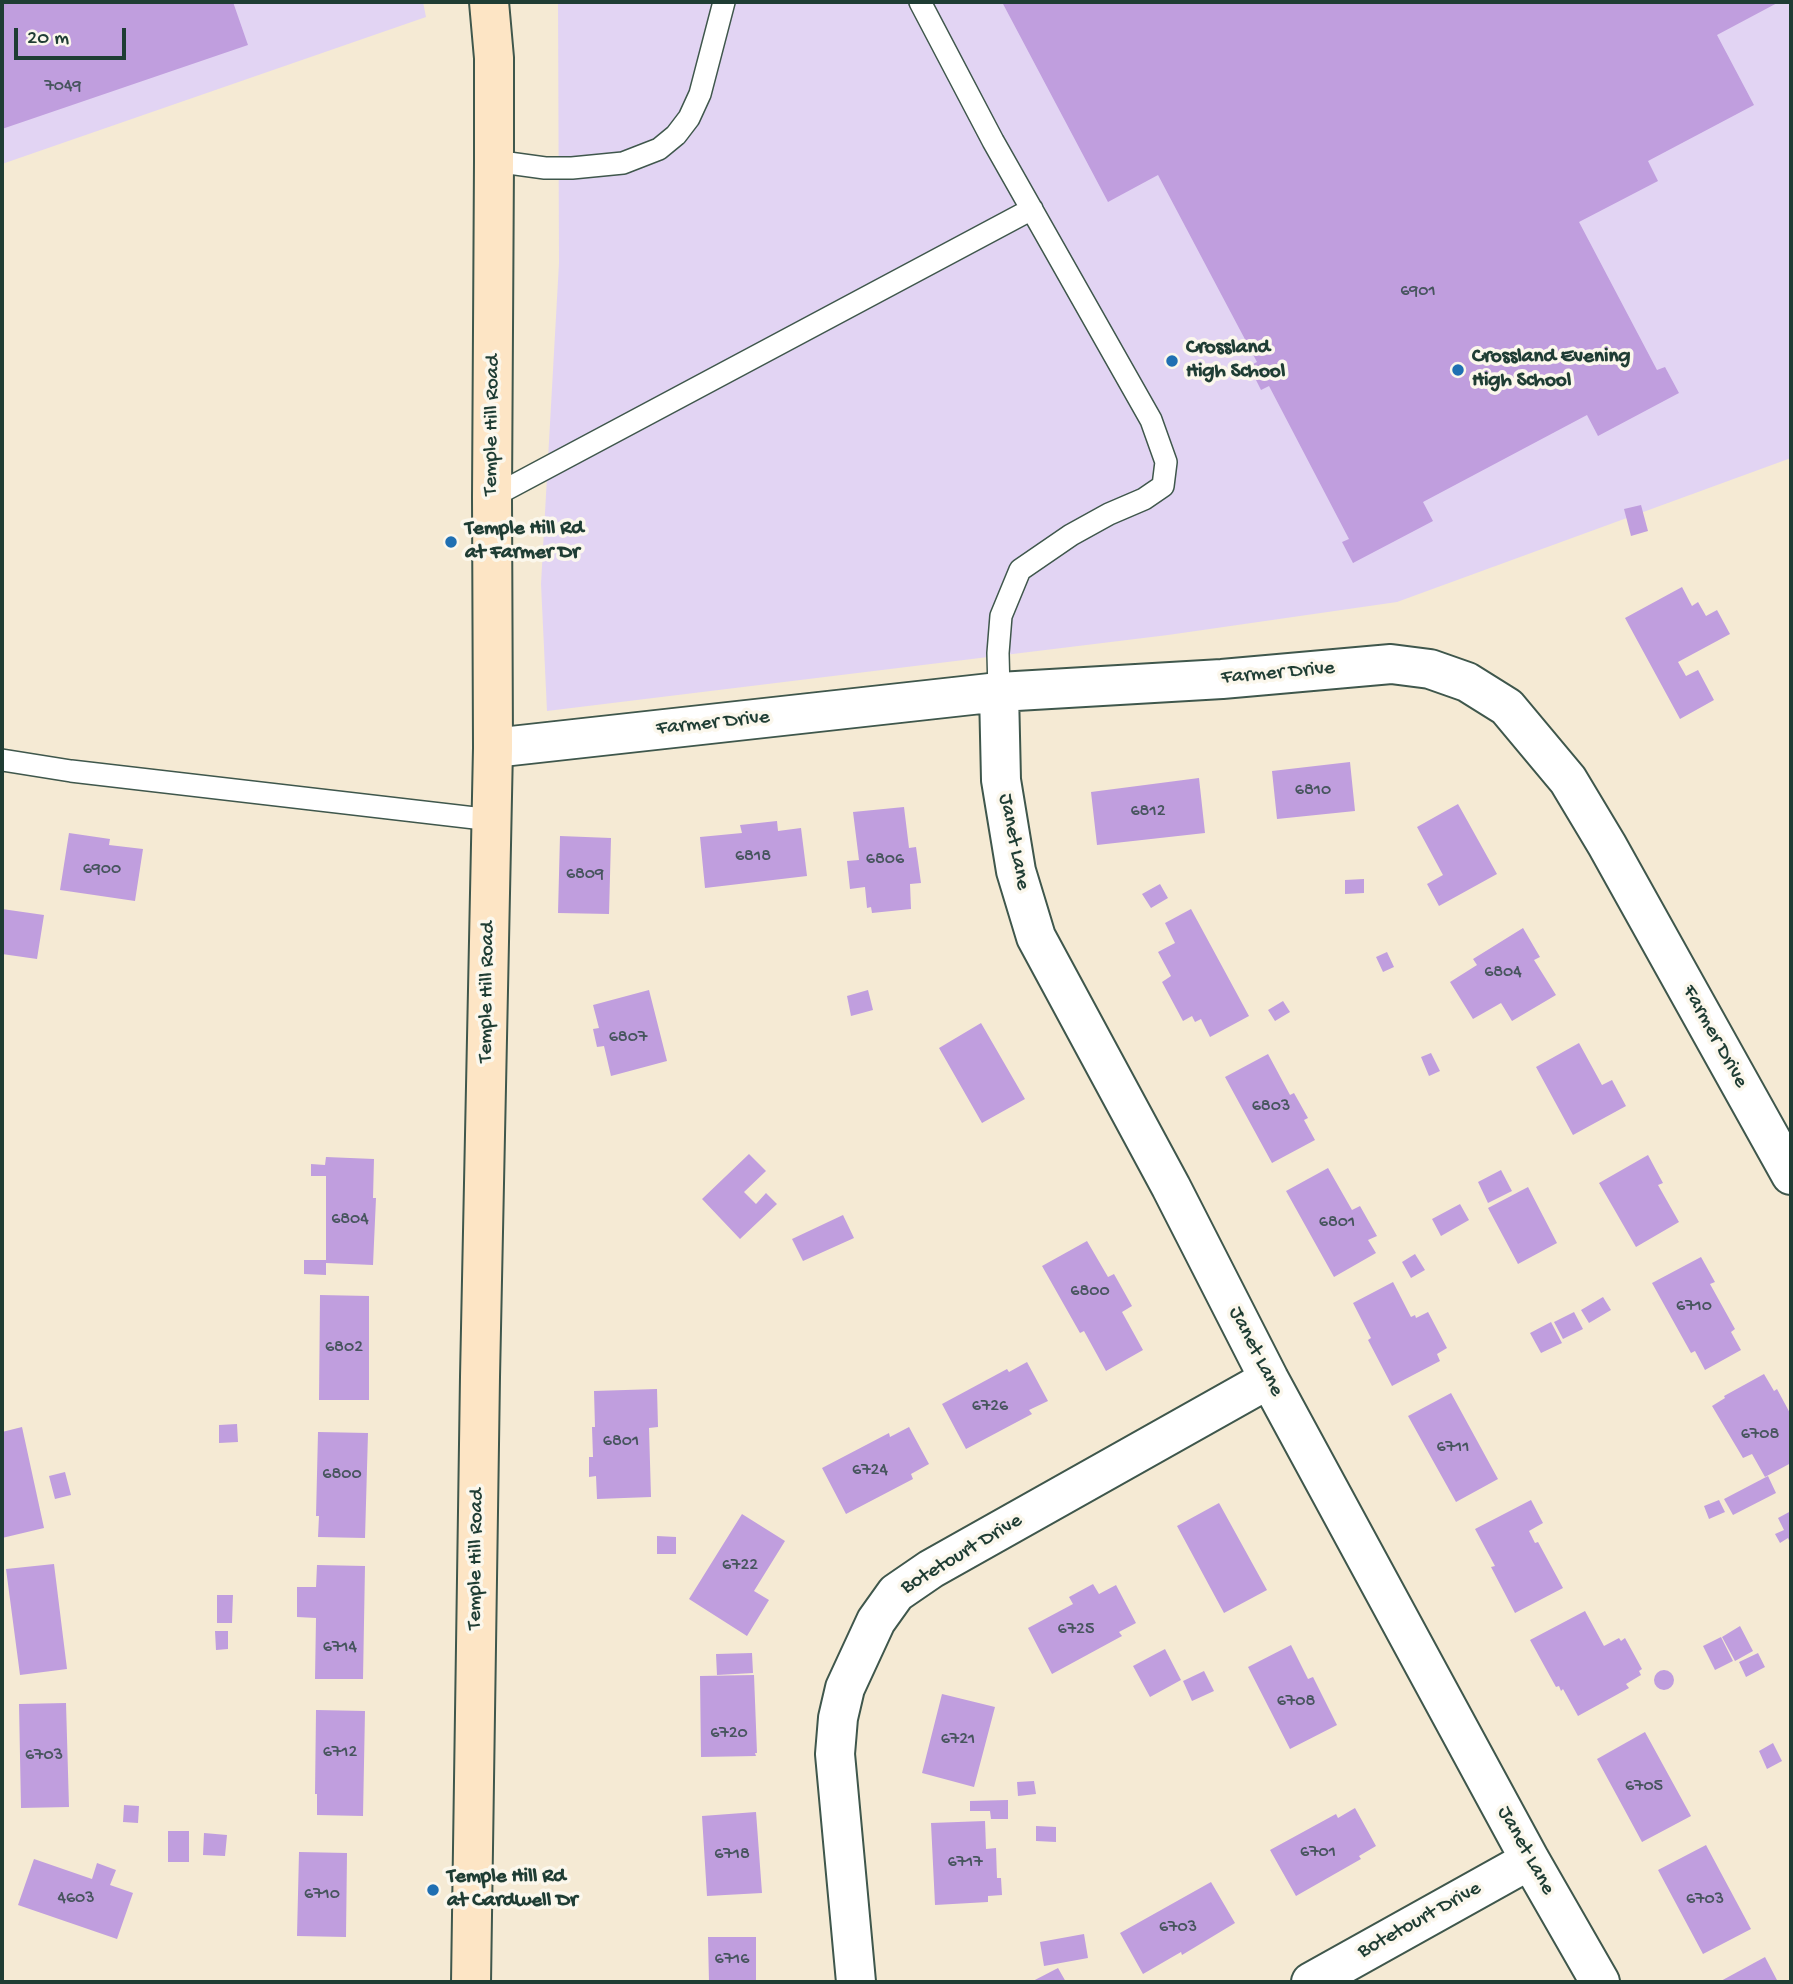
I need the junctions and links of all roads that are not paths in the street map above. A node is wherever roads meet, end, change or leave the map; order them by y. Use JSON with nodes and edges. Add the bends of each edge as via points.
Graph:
{"nodes":[{"id":1,"x":489,"y":2,"type":"edge"},
{"id":2,"x":724,"y":2,"type":"edge"},
{"id":3,"x":920,"y":2,"type":"edge"},
{"id":4,"x":495,"y":161,"type":"junction"},
{"id":5,"x":1032,"y":209,"type":"junction"},
{"id":6,"x":492,"y":497,"type":"junction"},
{"id":7,"x":999,"y":692,"type":"junction"},
{"id":8,"x":493,"y":748,"type":"junction"},
{"id":9,"x":2,"y":760,"type":"edge"},
{"id":10,"x":492,"y":820,"type":"junction"},
{"id":11,"x":1791,"y":1175,"type":"edge"},
{"id":12,"x":1269,"y":1379,"type":"junction"},
{"id":13,"x":1530,"y":1860,"type":"junction"},
{"id":14,"x":471,"y":1982,"type":"edge"},
{"id":15,"x":856,"y":1982,"type":"edge"},
{"id":16,"x":1311,"y":1982,"type":"edge"},
{"id":17,"x":1600,"y":1982,"type":"edge"}],
"edges":[{"from":1,"to":4,"type":"main road","name":"Temple Hill Road"},
{"from":2,"to":4,"type":"lane","via":[[700,94],[689,118],[659,149],[623,163],[582,168]]},
{"from":3,"to":5,"type":"lane"},
{"from":4,"to":6,"type":"main road","name":"Temple Hill Road"},
{"from":5,"to":6,"type":"lane"},
{"from":5,"to":7,"type":"lane","via":[[1151,420],[1166,462],[1163,486],[1071,535],[1020,570],[1001,616]]},
{"from":6,"to":8,"type":"main road","name":"Temple Hill Road"},
{"from":7,"to":8,"type":"street","name":"Farmer Drive"},
{"from":7,"to":11,"type":"street","name":"Farmer Drive","via":[[1391,664],[1430,669],[1466,682],[1507,707],[1568,780]]},
{"from":7,"to":12,"type":"street","name":"Janet Lane","via":[[1001,780],[1016,872],[1036,937]]},
{"from":8,"to":10,"type":"main road","name":"Temple Hill Road"},
{"from":9,"to":10,"type":"lane"},
{"from":10,"to":14,"type":"main road","name":"Temple Hill Road"},
{"from":12,"to":13,"type":"street","name":"Janet Lane"},
{"from":12,"to":15,"type":"street","name":"Botetourt Drive","via":[[931,1569],[896,1592],[876,1621],[845,1688],[835,1754]]},
{"from":13,"to":16,"type":"street","name":"Botetourt Drive"},
{"from":13,"to":17,"type":"street","name":"Janet Lane"}]}
